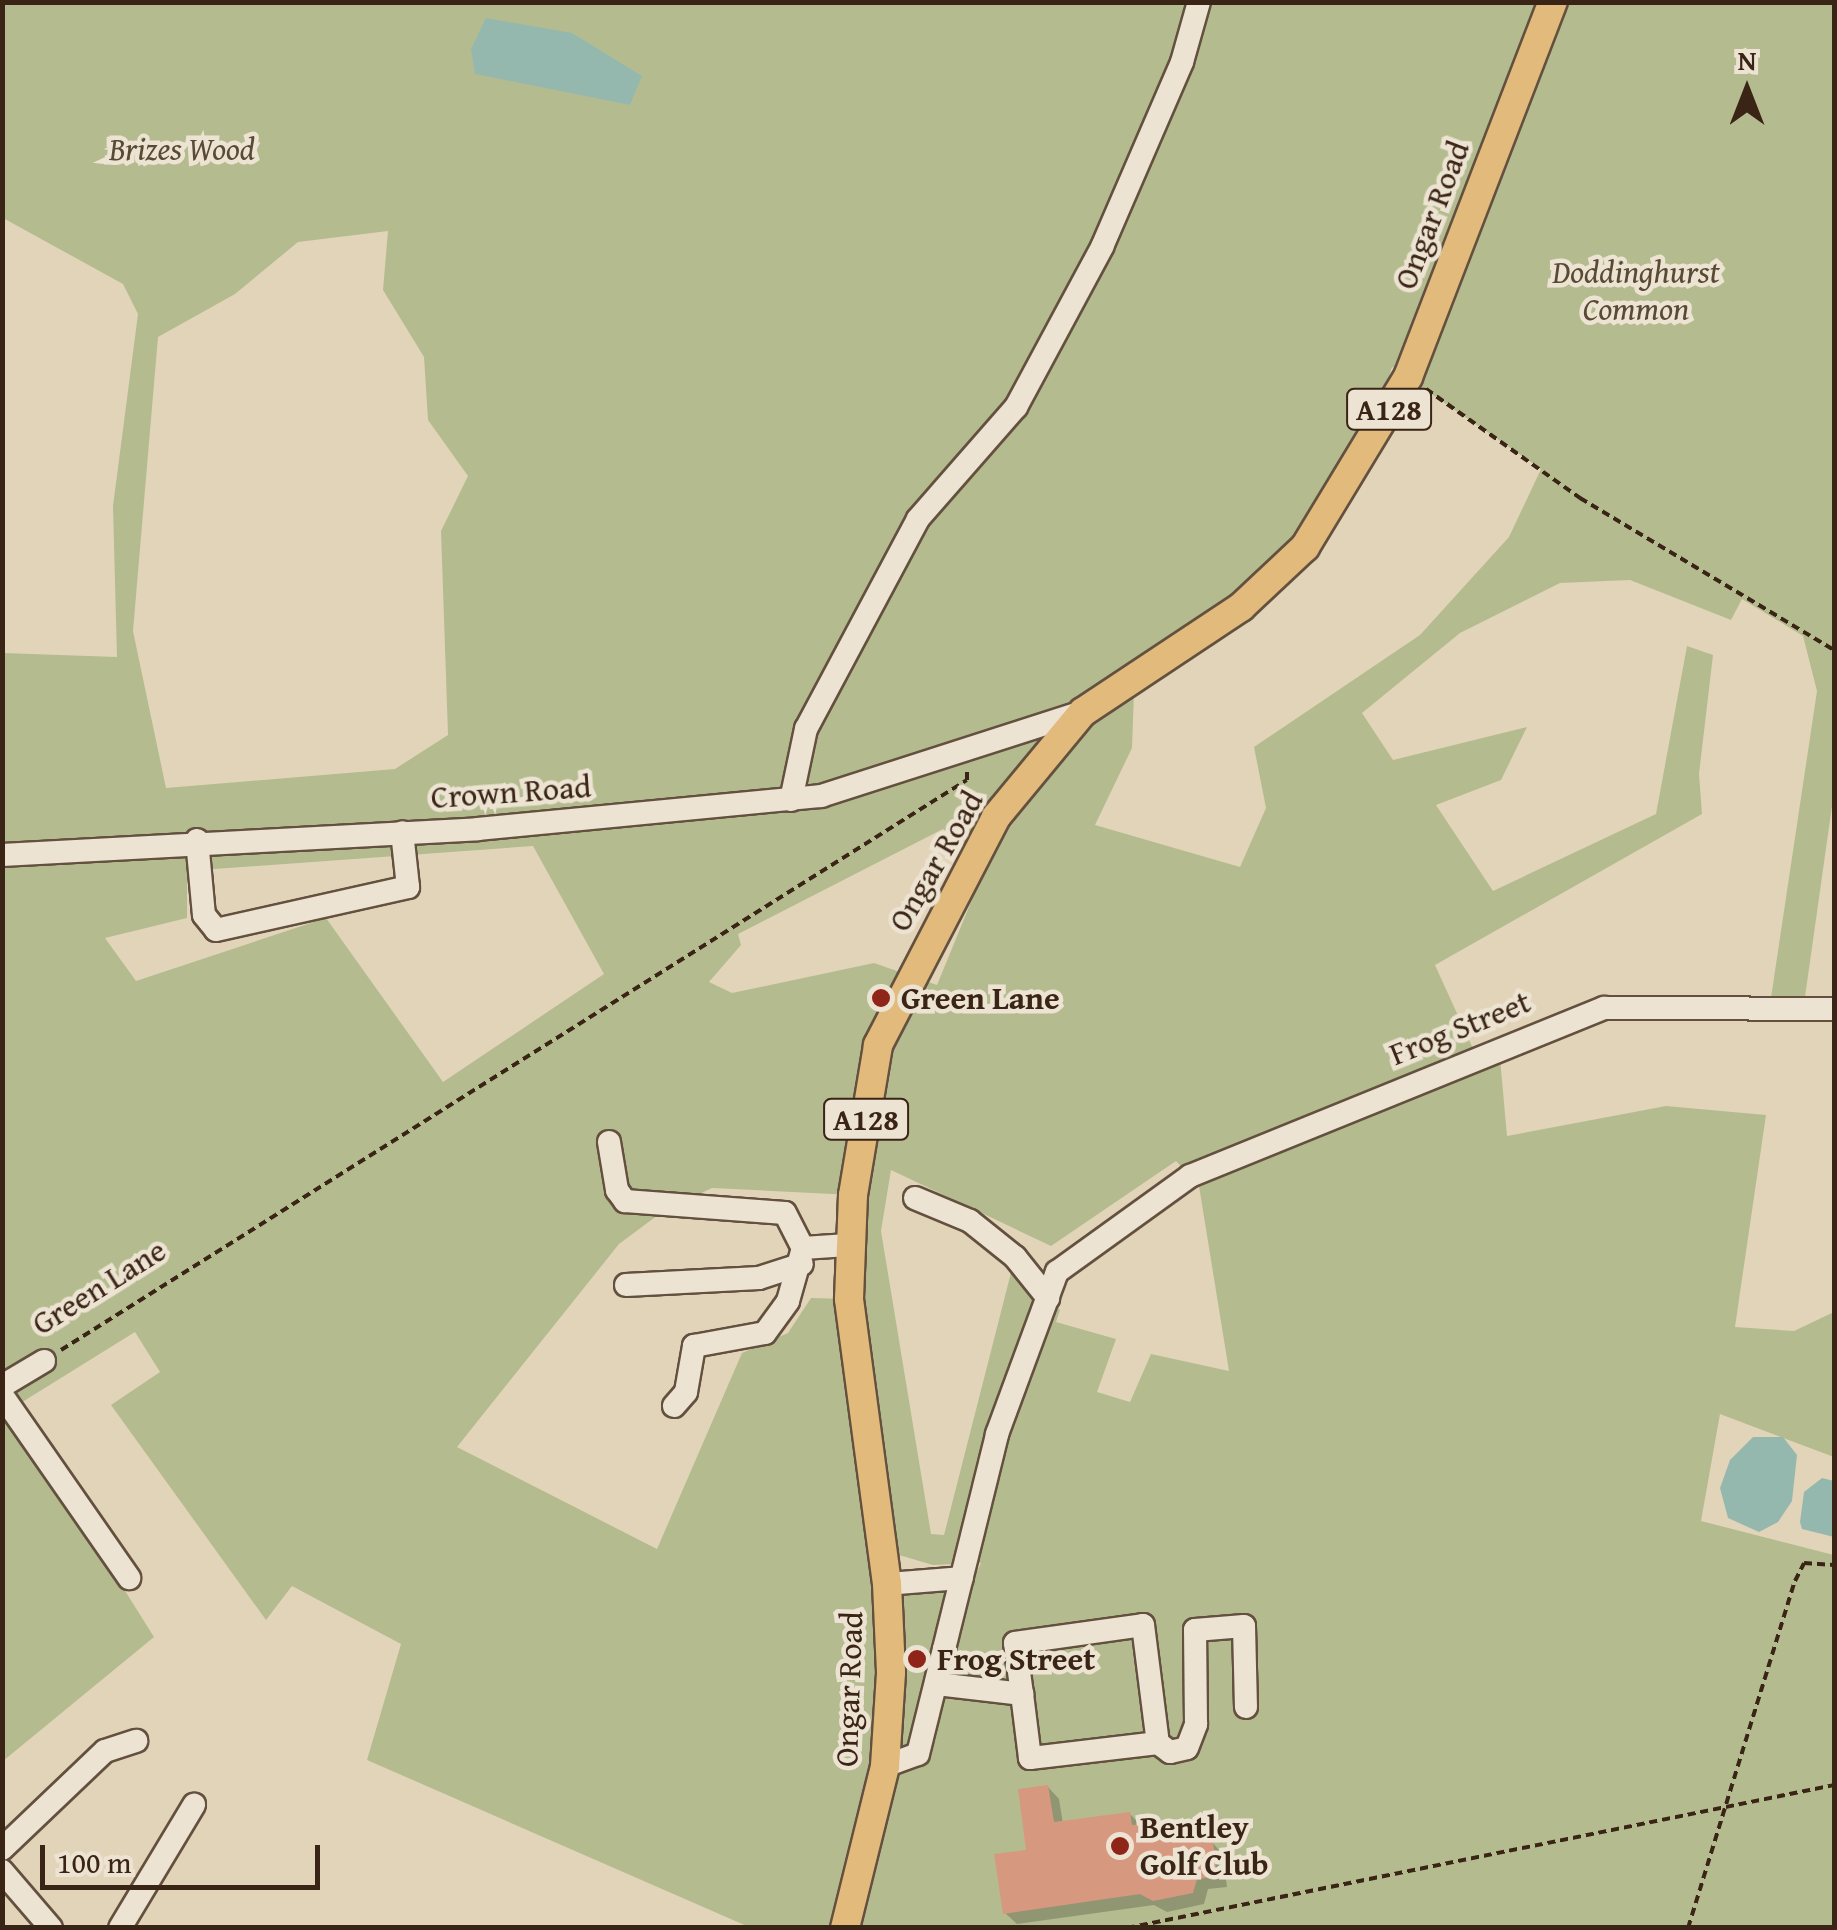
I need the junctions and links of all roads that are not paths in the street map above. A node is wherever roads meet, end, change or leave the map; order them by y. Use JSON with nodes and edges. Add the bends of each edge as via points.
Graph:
{"nodes":[{"id":1,"x":1199,"y":2,"type":"edge"},
{"id":2,"x":1554,"y":2,"type":"edge"},
{"id":3,"x":1084,"y":712,"type":"junction"},
{"id":4,"x":1015,"y":735,"type":"junction"},
{"id":5,"x":1036,"y":770,"type":"junction"},
{"id":6,"x":791,"y":800,"type":"junction"},
{"id":7,"x":402,"y":832,"type":"junction"},
{"id":8,"x":197,"y":840,"type":"junction"},
{"id":9,"x":2,"y":855,"type":"edge"},
{"id":10,"x":1834,"y":1008,"type":"edge"},
{"id":11,"x":609,"y":1142,"type":"dead end"},
{"id":12,"x":915,"y":1198,"type":"dead end"},
{"id":13,"x":848,"y":1245,"type":"junction"},
{"id":14,"x":802,"y":1256,"type":"junction"},
{"id":15,"x":626,"y":1286,"type":"dead end"},
{"id":16,"x":1048,"y":1298,"type":"junction"},
{"id":17,"x":44,"y":1360,"type":"road end"},
{"id":18,"x":2,"y":1386,"type":"edge"},
{"id":19,"x":2,"y":1395,"type":"edge"},
{"id":20,"x":674,"y":1406,"type":"dead end"},
{"id":21,"x":130,"y":1578,"type":"dead end"},
{"id":22,"x":962,"y":1578,"type":"junction"},
{"id":23,"x":886,"y":1584,"type":"junction"},
{"id":24,"x":937,"y":1684,"type":"junction"},
{"id":25,"x":1022,"y":1694,"type":"junction"},
{"id":26,"x":1246,"y":1707,"type":"dead end"},
{"id":27,"x":136,"y":1741,"type":"dead end"},
{"id":28,"x":1158,"y":1743,"type":"junction"},
{"id":29,"x":884,"y":1766,"type":"junction"},
{"id":30,"x":194,"y":1805,"type":"dead end"},
{"id":31,"x":2,"y":1850,"type":"edge"},
{"id":32,"x":2,"y":1870,"type":"edge"},
{"id":33,"x":50,"y":1928,"type":"edge"},
{"id":34,"x":120,"y":1928,"type":"edge"},
{"id":35,"x":844,"y":1928,"type":"edge"}],
"edges":[{"from":1,"to":6,"type":"street","via":[[1182,62],[1102,247],[1016,407],[918,519],[892,565],[806,729]]},
{"from":2,"to":3,"type":"main road","name":"Ongar Road","number":"A128","via":[[1408,377],[1305,547],[1242,606]]},
{"from":3,"to":4,"type":"street","name":"Crown Road"},
{"from":3,"to":5,"type":"main road","name":"Ongar Road","number":"A128"},
{"from":4,"to":5,"type":"street"},
{"from":4,"to":6,"type":"street","name":"Crown Road","via":[[890,778]]},
{"from":5,"to":13,"type":"main road","name":"Ongar Road","number":"A128","via":[[979,847],[878,1045]]},
{"from":6,"to":7,"type":"street","name":"Crown Road"},
{"from":7,"to":8,"type":"street","name":"Crown Road"},
{"from":7,"to":8,"type":"street","via":[[408,887],[216,930],[204,915]]},
{"from":8,"to":9,"type":"street","name":"Crown Road"},
{"from":10,"to":16,"type":"street","name":"Frog Street","via":[[1604,1008],[1525,1034],[1190,1176],[1057,1272]]},
{"from":11,"to":14,"type":"street","via":[[625,1201],[784,1214]]},
{"from":12,"to":16,"type":"street","via":[[970,1221],[1015,1257]]},
{"from":13,"to":14,"type":"street"},
{"from":13,"to":23,"type":"main road","name":"Ongar Road","number":"A128","via":[[855,1380]]},
{"from":14,"to":15,"type":"street","via":[[758,1278]]},
{"from":14,"to":20,"type":"street","via":[[778,1320],[765,1333],[694,1346],[686,1392]]},
{"from":16,"to":22,"type":"street","name":"Frog Street","via":[[997,1434]]},
{"from":17,"to":18,"type":"street","name":"Green Lane"},
{"from":19,"to":21,"type":"street"},
{"from":22,"to":23,"type":"street"},
{"from":22,"to":24,"type":"street","name":"Frog Street"},
{"from":23,"to":29,"type":"main road","name":"Ongar Road","number":"A128"},
{"from":24,"to":25,"type":"street"},
{"from":24,"to":29,"type":"street","name":"Frog Street","via":[[918,1754]]},
{"from":25,"to":28,"type":"street","via":[[1030,1758]]},
{"from":25,"to":28,"type":"street","via":[[1015,1642],[1143,1624]]},
{"from":26,"to":28,"type":"street","via":[[1244,1626],[1195,1630],[1196,1724],[1187,1748],[1170,1752]]},
{"from":27,"to":31,"type":"street","via":[[106,1752]]},
{"from":29,"to":35,"type":"main road","name":"Ongar Road","number":"A128","via":[[868,1854]]},
{"from":30,"to":34,"type":"street"},
{"from":32,"to":33,"type":"street"}]}
